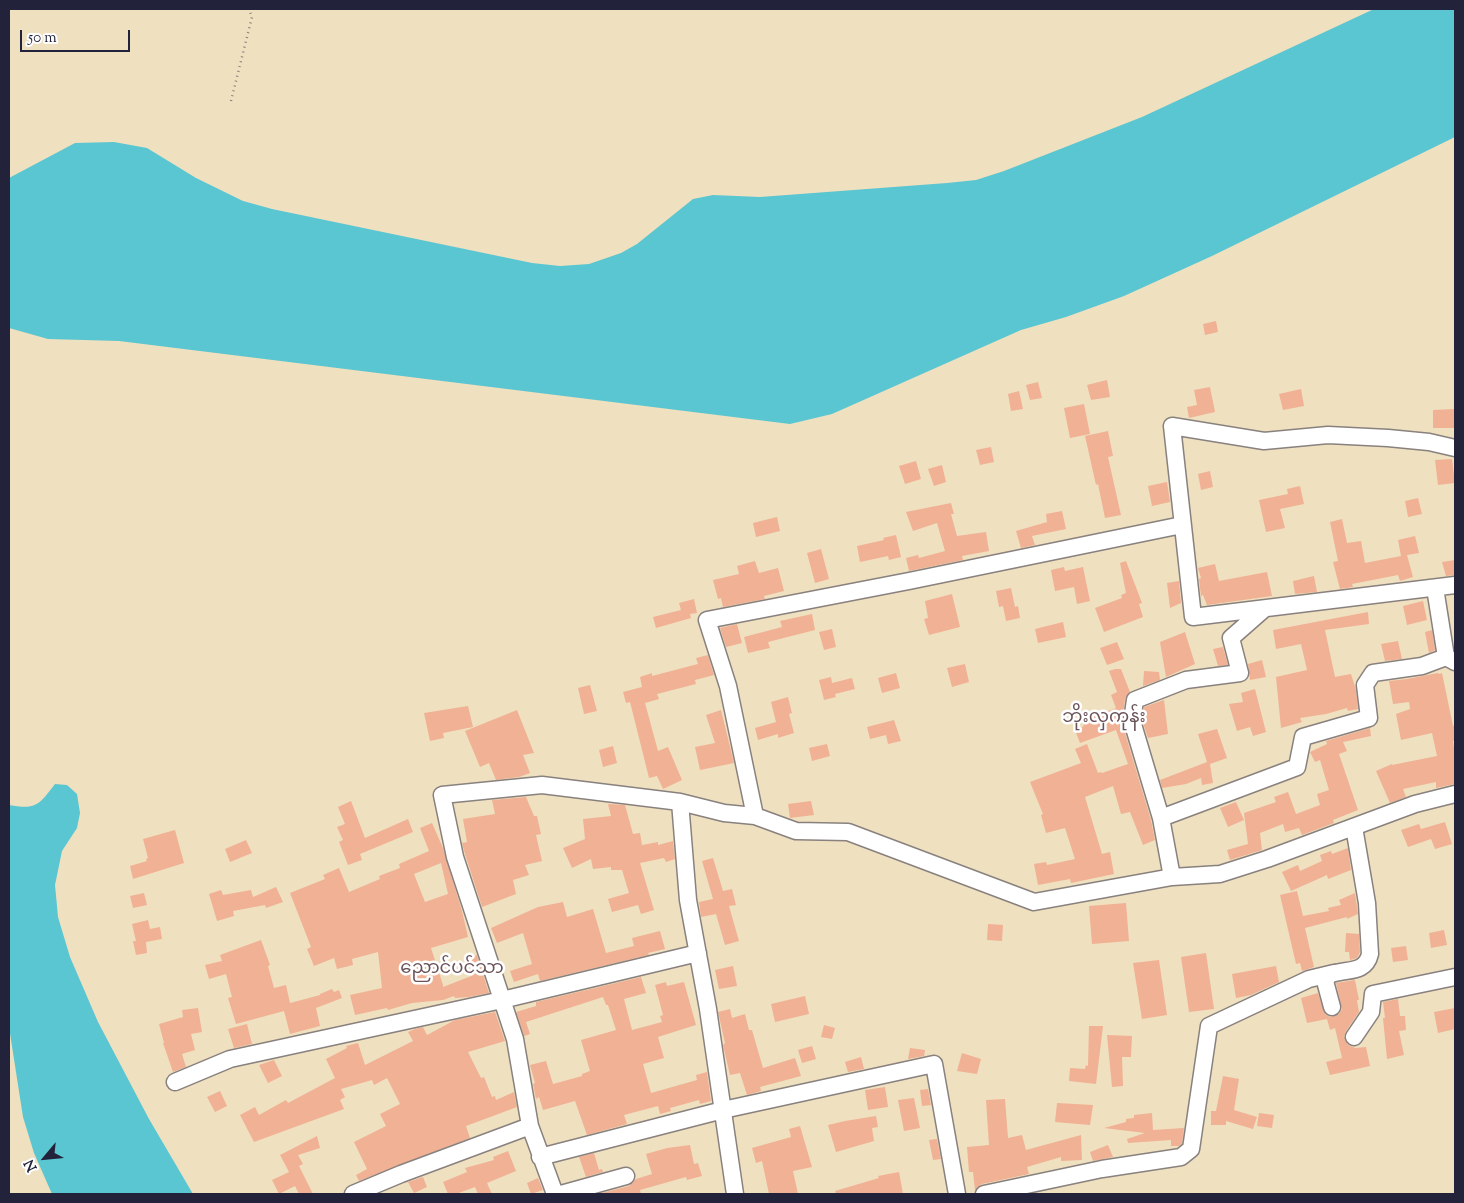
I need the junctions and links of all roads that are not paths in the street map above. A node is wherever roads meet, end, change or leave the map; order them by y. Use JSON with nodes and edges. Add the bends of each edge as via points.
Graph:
{"nodes":[{"id":1,"x":1455,"y":448,"type":"edge"},
{"id":2,"x":1182,"y":526,"type":"junction"},
{"id":3,"x":1455,"y":585,"type":"edge"},
{"id":4,"x":1435,"y":588,"type":"junction"},
{"id":5,"x":1264,"y":610,"type":"junction"},
{"id":6,"x":1451,"y":659,"type":"edge"},
{"id":7,"x":1455,"y":794,"type":"edge"},
{"id":8,"x":680,"y":802,"type":"junction"},
{"id":9,"x":755,"y":816,"type":"junction"},
{"id":10,"x":1161,"y":818,"type":"junction"},
{"id":11,"x":1354,"y":827,"type":"junction"},
{"id":12,"x":1172,"y":877,"type":"junction"},
{"id":13,"x":698,"y":953,"type":"junction"},
{"id":14,"x":1334,"y":973,"type":"junction"},
{"id":15,"x":1455,"y":977,"type":"edge"},
{"id":16,"x":502,"y":1000,"type":"junction"},
{"id":17,"x":1332,"y":1007,"type":"dead end"},
{"id":18,"x":1354,"y":1037,"type":"dead end"},
{"id":19,"x":175,"y":1082,"type":"dead end"},
{"id":20,"x":723,"y":1110,"type":"junction"},
{"id":21,"x":530,"y":1126,"type":"junction"},
{"id":22,"x":540,"y":1156,"type":"junction"},
{"id":23,"x":626,"y":1176,"type":"dead end"},
{"id":24,"x":352,"y":1194,"type":"edge"},
{"id":25,"x":555,"y":1194,"type":"edge"},
{"id":26,"x":561,"y":1194,"type":"edge"},
{"id":27,"x":735,"y":1194,"type":"edge"},
{"id":28,"x":957,"y":1194,"type":"edge"},
{"id":29,"x":984,"y":1194,"type":"edge"}],
"edges":[{"from":1,"to":2,"type":"street","via":[[1429,442],[1328,435],[1264,441],[1172,426]]},
{"from":2,"to":5,"type":"street","via":[[1193,617]]},
{"from":2,"to":9,"type":"street","via":[[707,620],[728,686]]},
{"from":3,"to":4,"type":"street"},
{"from":4,"to":5,"type":"street"},
{"from":4,"to":6,"type":"street"},
{"from":5,"to":10,"type":"street","via":[[1231,638],[1240,673],[1186,680],[1135,700],[1132,721]]},
{"from":6,"to":10,"type":"street","via":[[1373,673],[1365,685],[1369,718],[1303,737],[1297,766]]},
{"from":7,"to":11,"type":"street","via":[[1414,804]]},
{"from":8,"to":9,"type":"street","via":[[724,813]]},
{"from":8,"to":13,"type":"street","via":[[688,900]]},
{"from":8,"to":16,"type":"street","via":[[542,785],[442,795],[455,857]]},
{"from":9,"to":12,"type":"street","via":[[796,831],[848,832],[1034,902]]},
{"from":10,"to":12,"type":"street"},
{"from":11,"to":12,"type":"street","via":[[1220,874]]},
{"from":11,"to":14,"type":"street","via":[[1367,903],[1370,954],[1364,966]]},
{"from":13,"to":16,"type":"street"},
{"from":13,"to":20,"type":"street"},
{"from":14,"to":17,"type":"street","via":[[1325,981]]},
{"from":14,"to":29,"type":"street","via":[[1309,978],[1209,1026],[1191,1149],[1182,1157],[1102,1169]]},
{"from":15,"to":18,"type":"street","via":[[1373,994],[1371,1012]]},
{"from":16,"to":19,"type":"street","via":[[230,1059]]},
{"from":16,"to":21,"type":"street","via":[[515,1039]]},
{"from":20,"to":22,"type":"street"},
{"from":20,"to":27,"type":"street"},
{"from":20,"to":28,"type":"street","via":[[934,1064]]},
{"from":21,"to":22,"type":"street"},
{"from":21,"to":24,"type":"street"},
{"from":22,"to":25,"type":"street"},
{"from":23,"to":26,"type":"street"}]}
